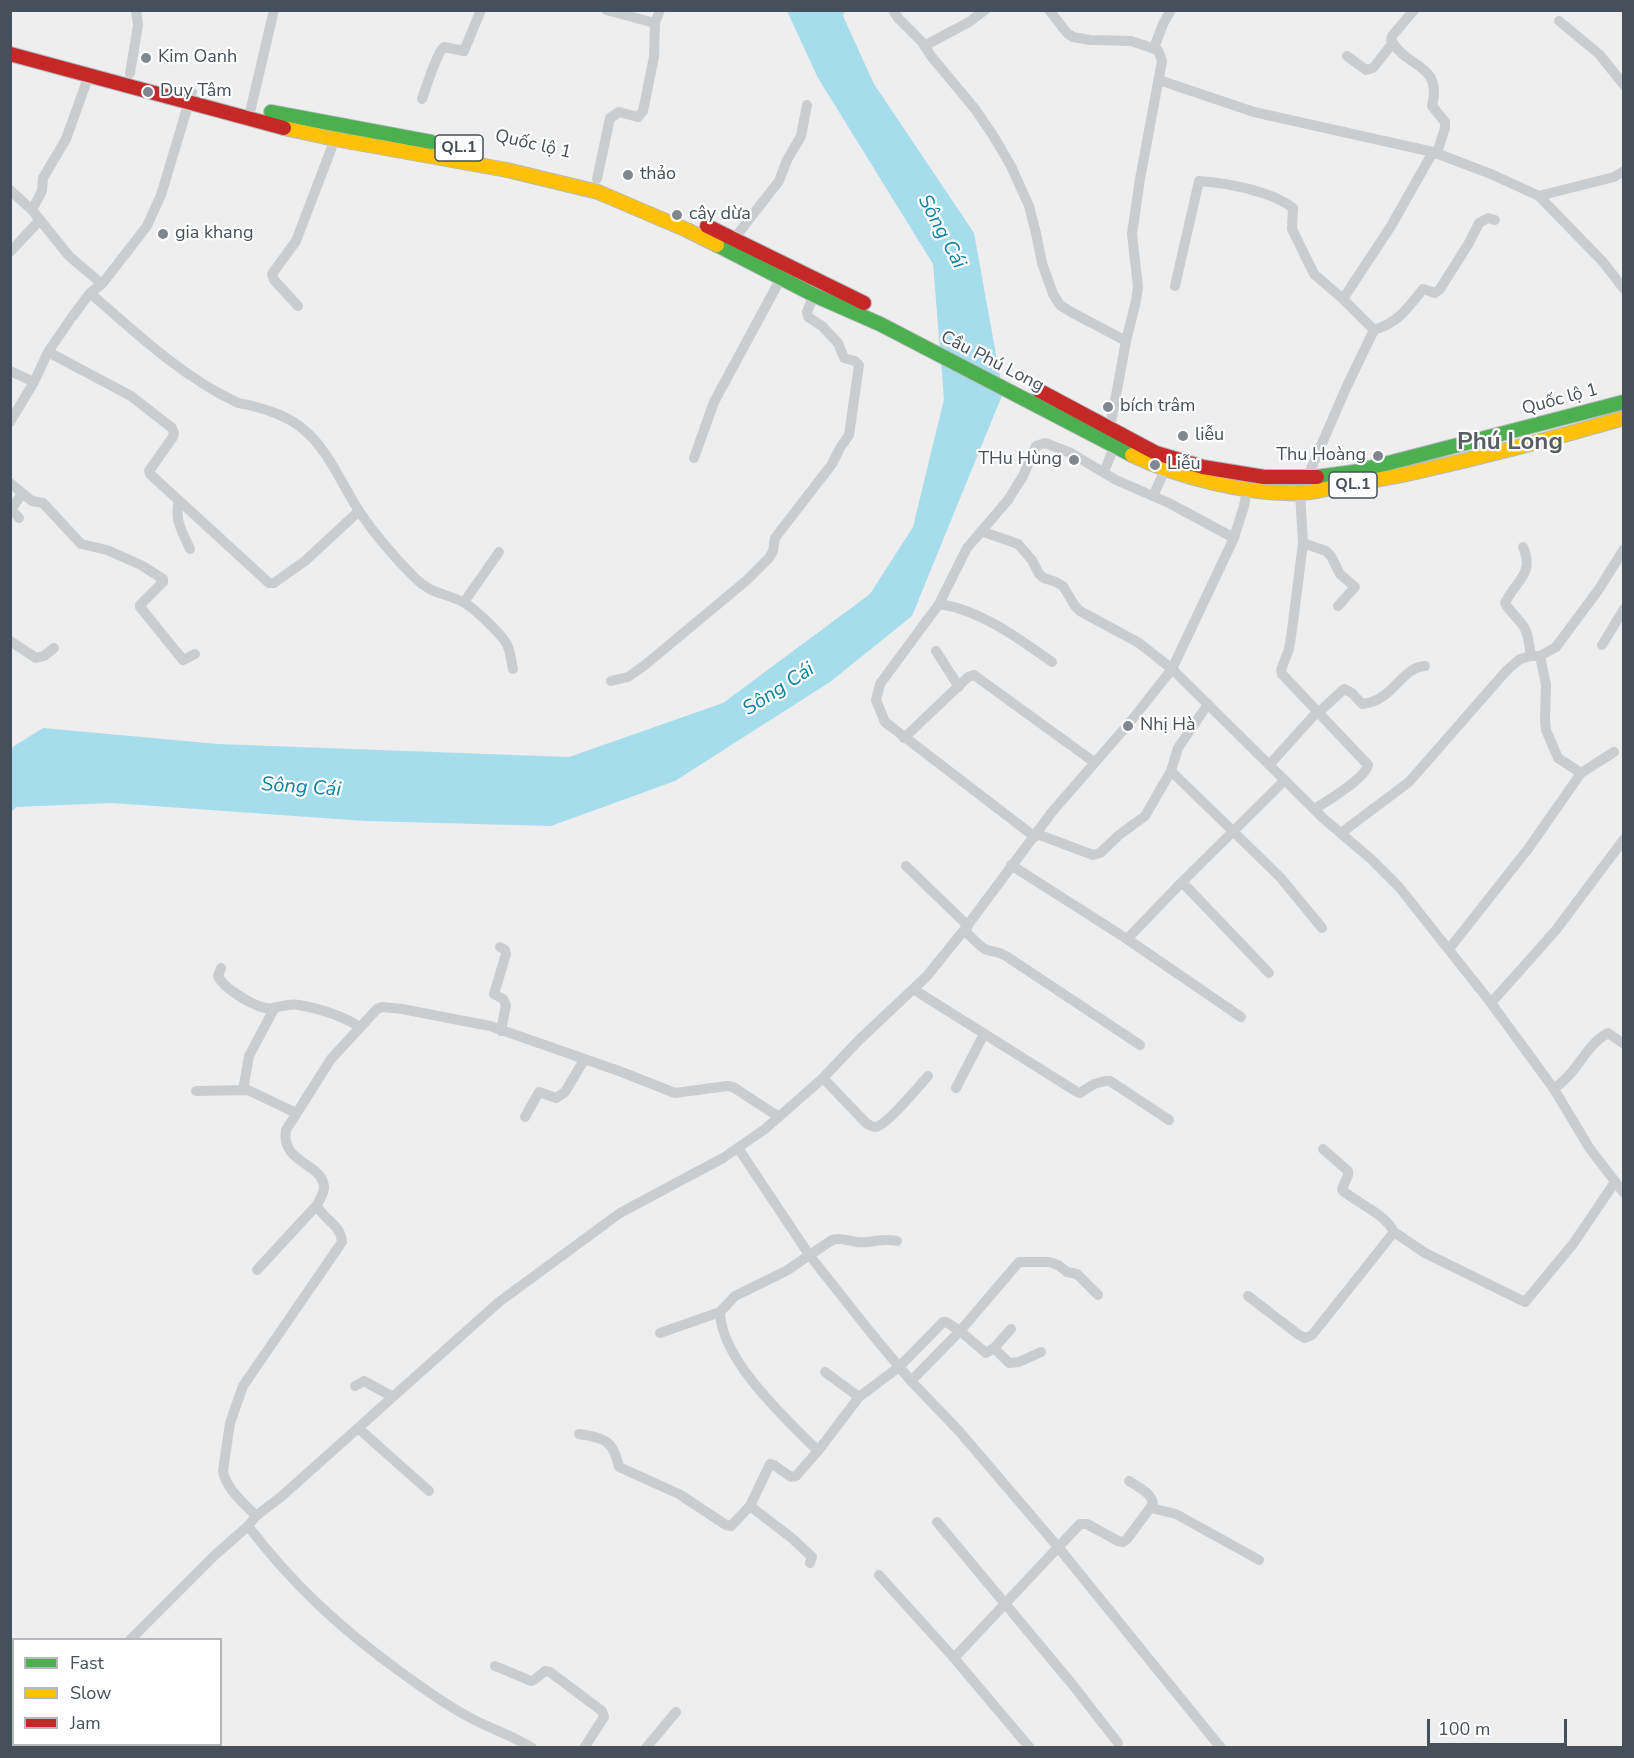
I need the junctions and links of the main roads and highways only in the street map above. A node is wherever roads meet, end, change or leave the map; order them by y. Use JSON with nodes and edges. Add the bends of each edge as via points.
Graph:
{"nodes":[{"id":1,"x":10,"y":42,"type":"edge"},
{"id":2,"x":10,"y":54,"type":"edge"},
{"id":3,"x":191,"y":97,"type":"junction"},
{"id":4,"x":883,"y":319,"type":"junction"},
{"id":5,"x":1623,"y":402,"type":"edge"},
{"id":6,"x":1623,"y":418,"type":"edge"},
{"id":7,"x":1090,"y":425,"type":"junction"}],
"edges":[{"from":1,"to":3,"type":"highway","name":"Quốc lộ 1","number":"QL.1","via":[[130,73]]},
{"from":2,"to":3,"type":"highway","name":"Quốc lộ 1","number":"QL.1"},
{"from":3,"to":4,"type":"highway","name":"Quốc lộ 1","number":"QL.1","via":[[258,122],[477,164],[598,192],[687,230],[814,295]]},
{"from":3,"to":4,"type":"highway","name":"Quốc lộ 1","number":"QL.1","via":[[528,161],[597,179],[734,239]]},
{"from":4,"to":7,"type":"highway","name":"Cầu Phú Long","number":"QL.1"},
{"from":5,"to":7,"type":"highway","name":"Quốc lộ 1","number":"QL.1","via":[[1354,472],[1307,478],[1264,477],[1203,467],[1156,453],[1110,428]]},
{"from":6,"to":7,"type":"highway","name":"Quốc lộ 1","number":"QL.1","via":[[1441,466],[1300,494],[1247,489],[1165,470],[1114,447]]}]}
